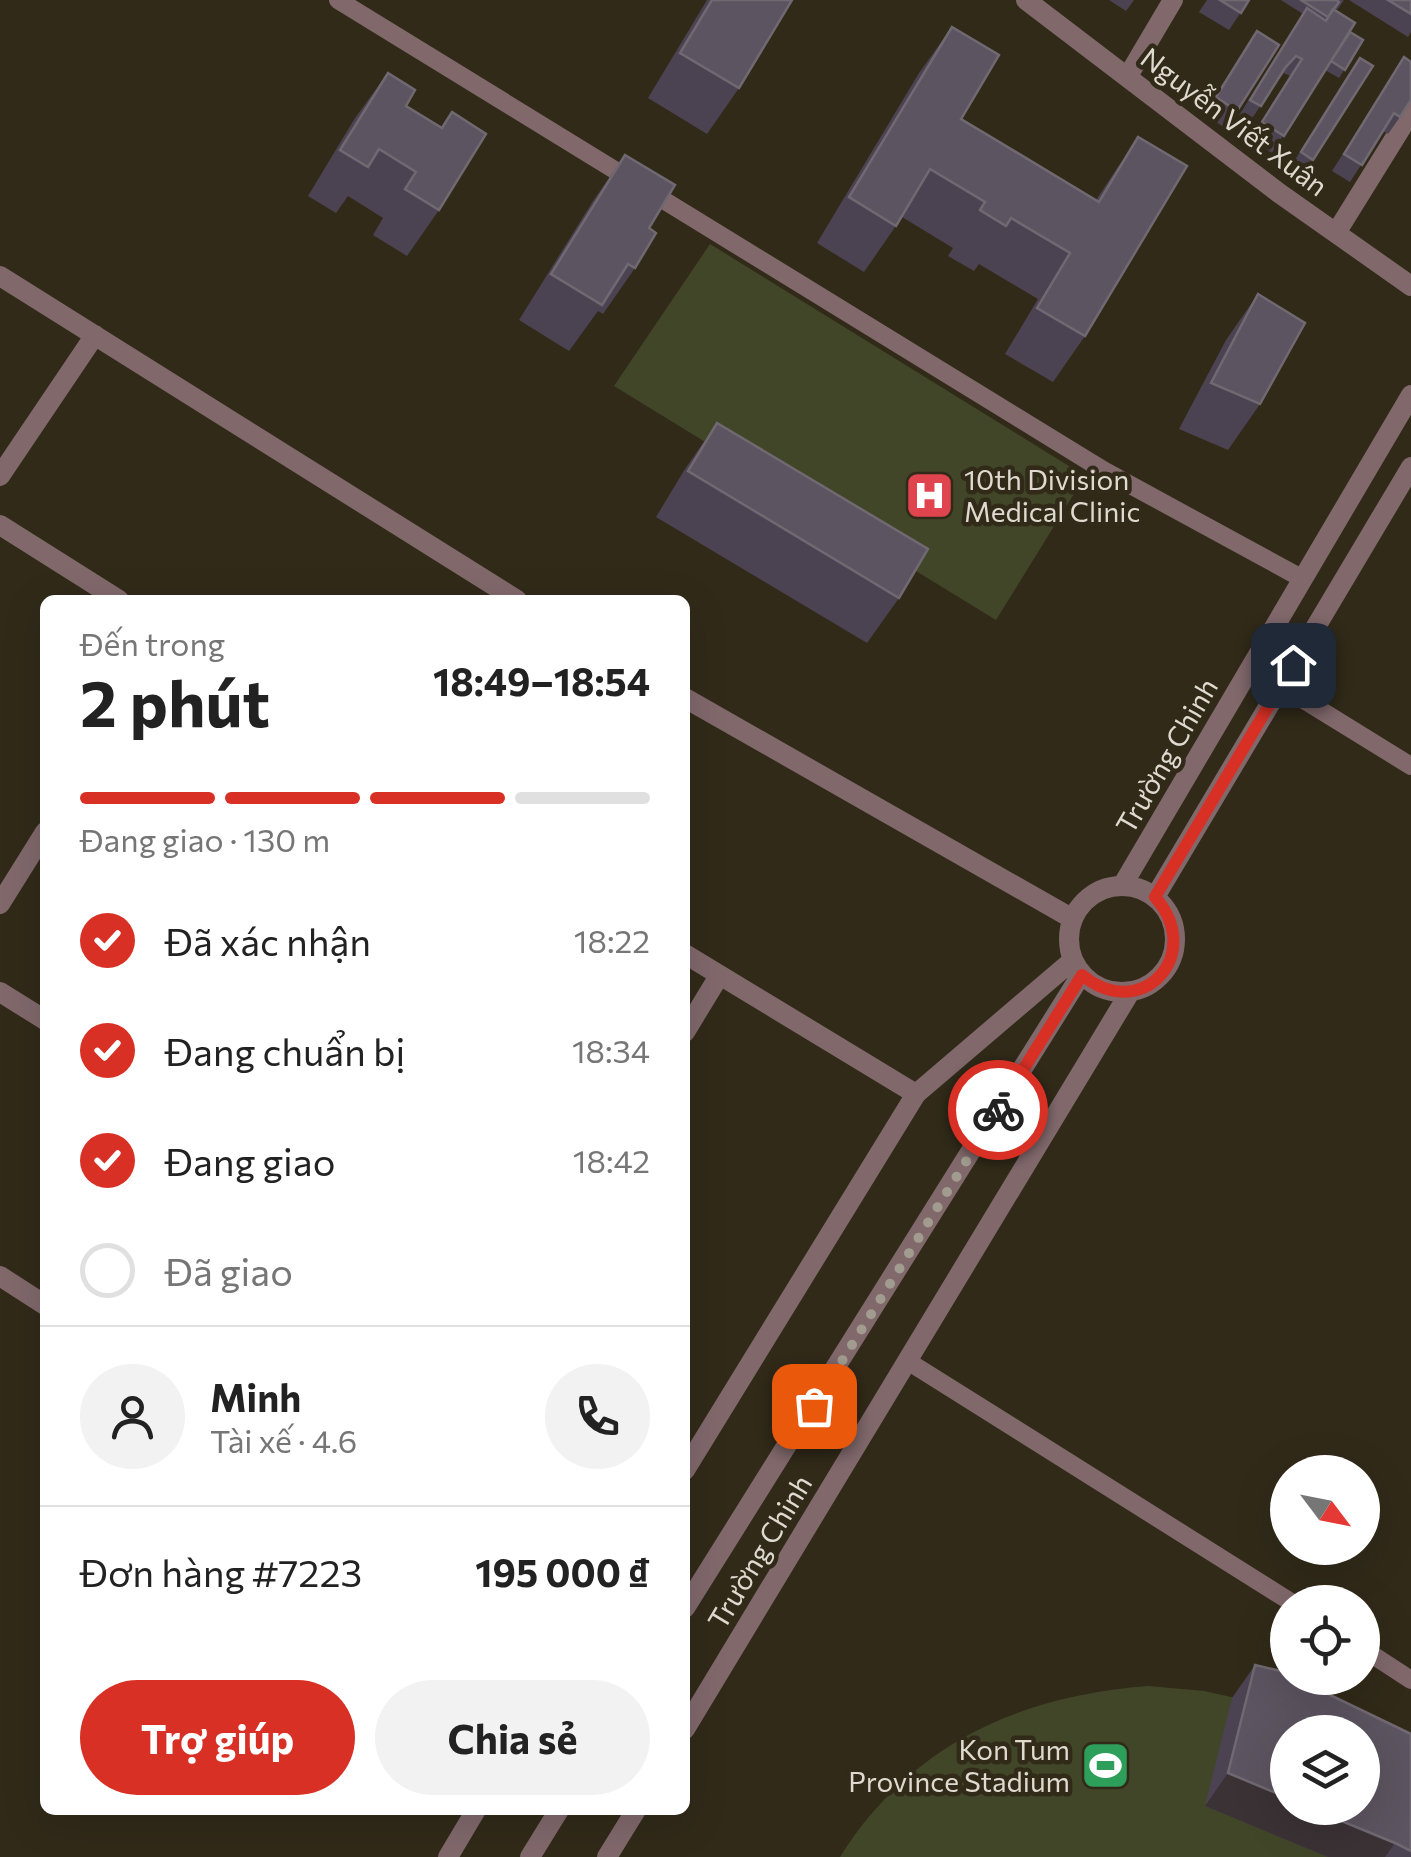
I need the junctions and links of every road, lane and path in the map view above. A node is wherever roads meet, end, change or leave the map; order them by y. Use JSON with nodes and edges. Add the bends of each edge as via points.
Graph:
{"nodes":[{"id":1,"x":338,"y":0,"type":"edge"},
{"id":2,"x":1026,"y":0,"type":"edge"},
{"id":3,"x":1173,"y":0,"type":"edge"},
{"id":4,"x":1128,"y":76,"type":"junction"},
{"id":5,"x":1411,"y":112,"type":"edge"},
{"id":6,"x":1336,"y":233,"type":"junction"},
{"id":7,"x":0,"y":276,"type":"edge"},
{"id":8,"x":1411,"y":286,"type":"edge"},
{"id":9,"x":95,"y":335,"type":"junction"},
{"id":10,"x":1411,"y":395,"type":"edge"},
{"id":11,"x":1411,"y":467,"type":"edge"},
{"id":12,"x":0,"y":476,"type":"edge"},
{"id":13,"x":0,"y":525,"type":"edge"},
{"id":14,"x":1303,"y":579,"type":"junction"},
{"id":15,"x":111,"y":595,"type":"edge"},
{"id":16,"x":509,"y":595,"type":"edge"},
{"id":17,"x":1291,"y":692,"type":"dead end"},
{"id":18,"x":690,"y":701,"type":"edge"},
{"id":19,"x":1411,"y":766,"type":"edge"},
{"id":20,"x":40,"y":840,"type":"edge"},
{"id":21,"x":1122,"y":886,"type":"junction"},
{"id":22,"x":1155,"y":897,"type":"junction"},
{"id":23,"x":0,"y":904,"type":"edge"},
{"id":24,"x":1073,"y":919,"type":"junction"},
{"id":25,"x":690,"y":957,"type":"edge"},
{"id":26,"x":1077,"y":968,"type":"junction"},
{"id":27,"x":719,"y":976,"type":"junction"},
{"id":28,"x":0,"y":992,"type":"edge"},
{"id":29,"x":1130,"y":992,"type":"junction"},
{"id":30,"x":40,"y":1017,"type":"edge"},
{"id":31,"x":690,"y":1024,"type":"edge"},
{"id":32,"x":916,"y":1094,"type":"junction"},
{"id":33,"x":0,"y":1276,"type":"edge"},
{"id":34,"x":40,"y":1302,"type":"edge"},
{"id":35,"x":909,"y":1362,"type":"junction"},
{"id":36,"x":690,"y":1462,"type":"edge"},
{"id":37,"x":1270,"y":1588,"type":"edge"},
{"id":38,"x":690,"y":1600,"type":"edge"},
{"id":39,"x":1380,"y":1660,"type":"edge"},
{"id":40,"x":1411,"y":1680,"type":"edge"},
{"id":41,"x":690,"y":1721,"type":"edge"},
{"id":42,"x":473,"y":1815,"type":"edge"},
{"id":43,"x":556,"y":1815,"type":"edge"},
{"id":44,"x":633,"y":1815,"type":"edge"},
{"id":45,"x":448,"y":1857,"type":"edge"},
{"id":46,"x":530,"y":1857,"type":"edge"},
{"id":47,"x":607,"y":1857,"type":"edge"}],
"edges":[{"from":1,"to":14,"type":"lane","via":[[1104,470]]},
{"from":2,"to":4,"type":"street","name":"Nguyễn Viết Xuân"},
{"from":3,"to":4,"type":"street"},
{"from":4,"to":6,"type":"street","name":"Nguyễn Viết Xuân"},
{"from":5,"to":6,"type":"street"},
{"from":6,"to":8,"type":"street","name":"Nguyễn Viết Xuân"},
{"from":7,"to":9,"type":"street"},
{"from":9,"to":12,"type":"street"},
{"from":9,"to":16,"type":"street"},
{"from":10,"to":14,"type":"street","name":"Trường Chinh"},
{"from":11,"to":22,"type":"street"},
{"from":13,"to":15,"type":"street"},
{"from":14,"to":21,"type":"street","name":"Trường Chinh"},
{"from":17,"to":19,"type":"lane"},
{"from":18,"to":24,"type":"street"},
{"from":20,"to":23,"type":"street"},
{"from":21,"to":22,"type":"street"},
{"from":21,"to":24,"type":"street","via":[[1089,897]]},
{"from":22,"to":29,"type":"street","via":[[1174,926],[1175,944],[1160,976]]},
{"from":24,"to":26,"type":"street","via":[[1068,943]]},
{"from":25,"to":27,"type":"street"},
{"from":26,"to":29,"type":"street","via":[[1095,986]]},
{"from":26,"to":32,"type":"street"},
{"from":26,"to":38,"type":"street","name":"Trường Chinh"},
{"from":27,"to":31,"type":"street"},
{"from":27,"to":32,"type":"street"},
{"from":28,"to":30,"type":"street"},
{"from":29,"to":35,"type":"street","name":"Trường Chinh"},
{"from":32,"to":36,"type":"street"},
{"from":33,"to":34,"type":"street"},
{"from":35,"to":37,"type":"lane"},
{"from":35,"to":41,"type":"street","name":"Trường Chinh"},
{"from":39,"to":40,"type":"lane"},
{"from":42,"to":45,"type":"street"},
{"from":43,"to":46,"type":"street"},
{"from":44,"to":47,"type":"street"}]}
